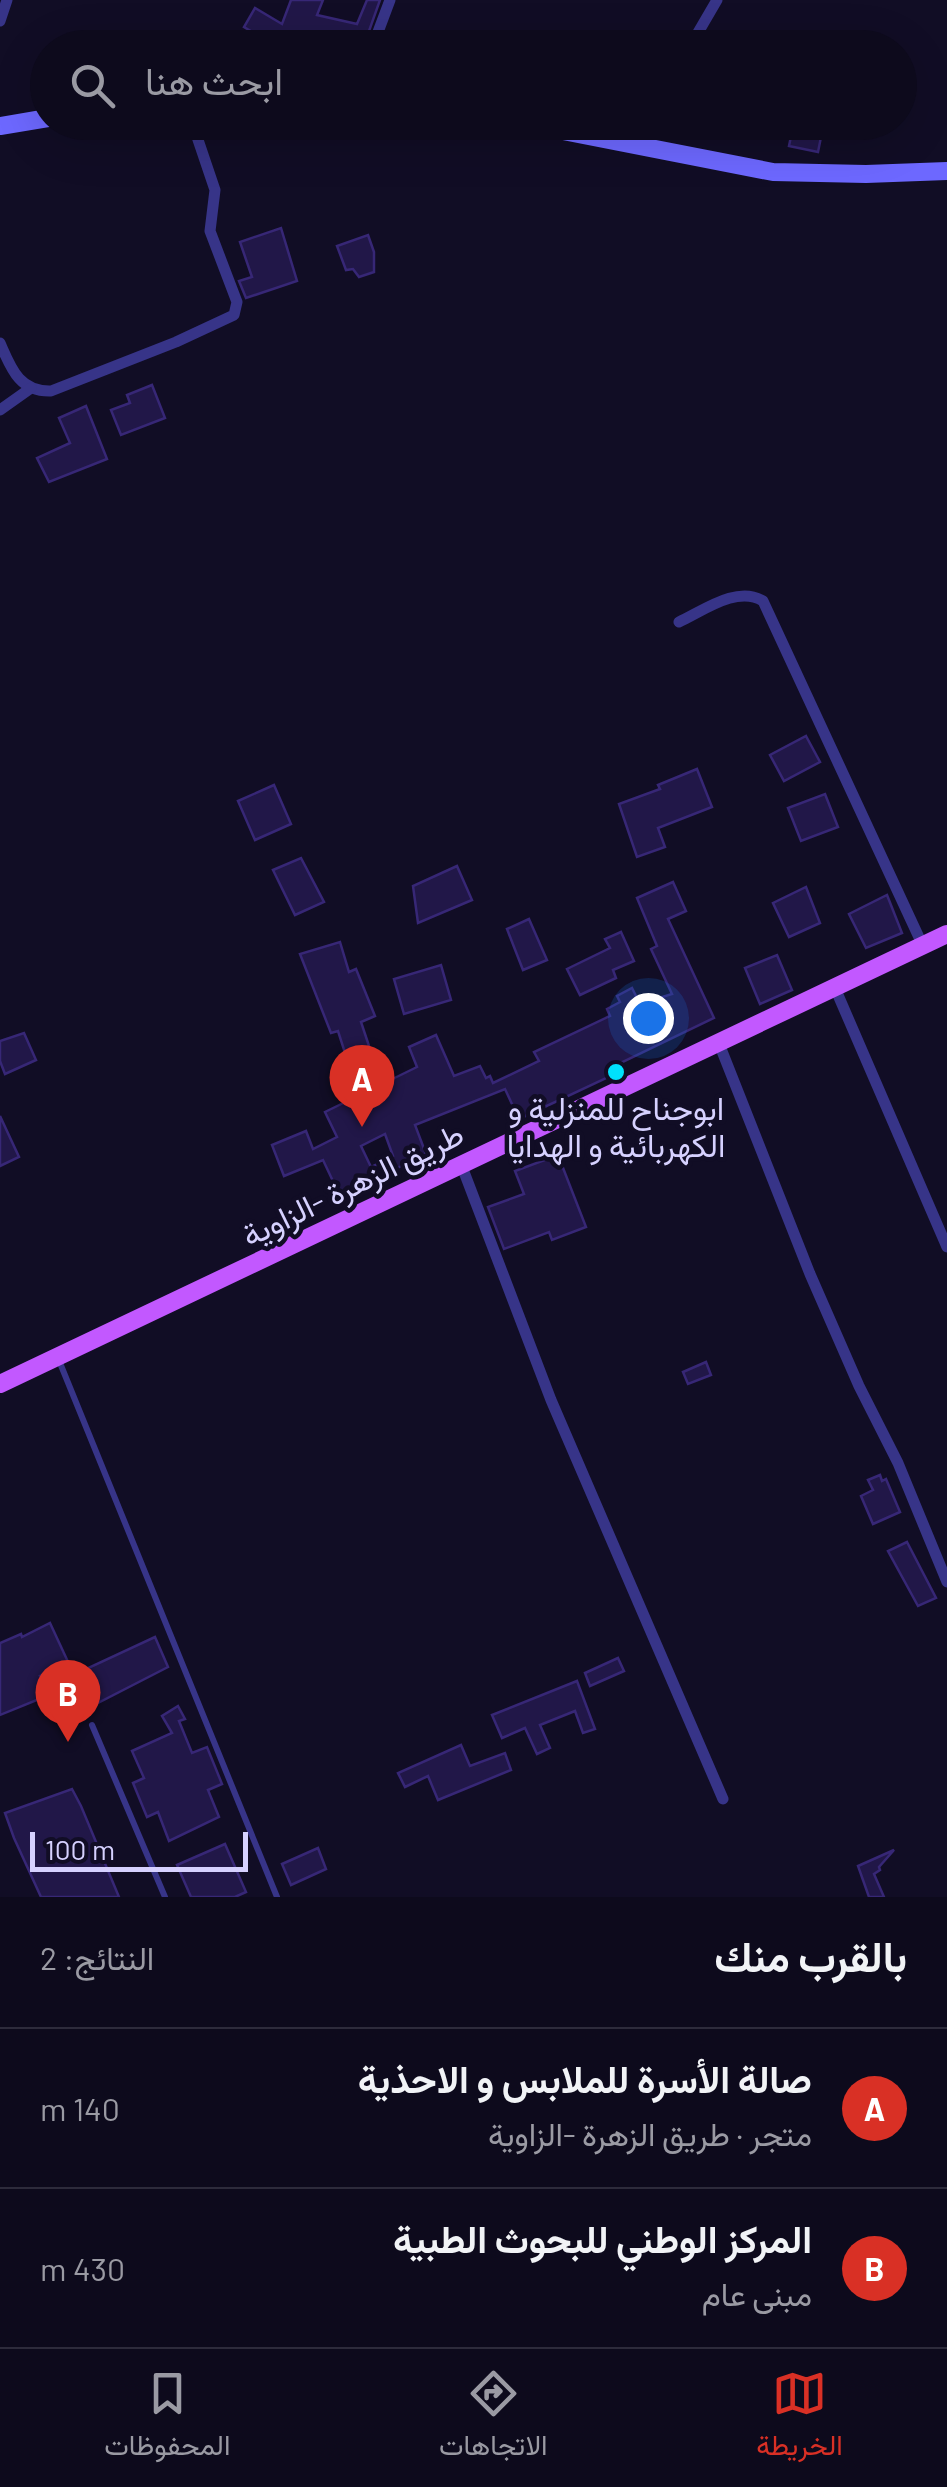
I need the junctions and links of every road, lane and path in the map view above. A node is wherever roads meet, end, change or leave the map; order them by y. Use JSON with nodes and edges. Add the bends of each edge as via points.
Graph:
{"nodes":[{"id":1,"x":7,"y":0,"type":"edge"},
{"id":2,"x":390,"y":0,"type":"edge"},
{"id":3,"x":717,"y":0,"type":"edge"},
{"id":4,"x":0,"y":21,"type":"edge"},
{"id":5,"x":379,"y":30,"type":"edge"},
{"id":6,"x":700,"y":30,"type":"edge"},
{"id":7,"x":30,"y":121,"type":"edge"},
{"id":8,"x":0,"y":126,"type":"edge"},
{"id":9,"x":198,"y":140,"type":"edge"},
{"id":10,"x":601,"y":140,"type":"edge"},
{"id":11,"x":641,"y":140,"type":"edge"},
{"id":12,"x":638,"y":148,"type":"junction"},
{"id":13,"x":947,"y":171,"type":"edge"},
{"id":14,"x":0,"y":343,"type":"edge"},
{"id":15,"x":31,"y":388,"type":"junction"},
{"id":16,"x":0,"y":410,"type":"edge"},
{"id":17,"x":679,"y":622,"type":"dead end"},
{"id":18,"x":947,"y":934,"type":"edge"},
{"id":19,"x":922,"y":946,"type":"junction"},
{"id":20,"x":835,"y":988,"type":"junction"},
{"id":21,"x":718,"y":1042,"type":"junction"},
{"id":22,"x":460,"y":1164,"type":"junction"},
{"id":23,"x":947,"y":1247,"type":"edge"},
{"id":24,"x":58,"y":1357,"type":"junction"},
{"id":25,"x":0,"y":1384,"type":"edge"},
{"id":26,"x":947,"y":1582,"type":"edge"},
{"id":27,"x":92,"y":1724,"type":"dead end"},
{"id":28,"x":724,"y":1798,"type":"dead end"},
{"id":29,"x":165,"y":1897,"type":"edge"},
{"id":30,"x":277,"y":1897,"type":"edge"}],
"edges":[{"from":1,"to":4,"type":"street"},
{"from":2,"to":5,"type":"street"},
{"from":3,"to":6,"type":"street"},
{"from":7,"to":8,"type":"main road"},
{"from":9,"to":15,"type":"street","via":[[215,190],[212,240],[237,312],[61,387]]},
{"from":10,"to":12,"type":"main road"},
{"from":11,"to":12,"type":"street"},
{"from":12,"to":13,"type":"main road","via":[[773,172]]},
{"from":14,"to":15,"type":"street","via":[[15,376]]},
{"from":15,"to":16,"type":"street"},
{"from":17,"to":19,"type":"street","via":[[734,596],[763,602]]},
{"from":18,"to":19,"type":"main road","name":"طريق الزهرة -الزاوية"},
{"from":19,"to":20,"type":"main road","name":"طريق الزهرة -الزاوية"},
{"from":20,"to":21,"type":"main road","name":"طريق الزهرة -الزاوية"},
{"from":20,"to":23,"type":"street"},
{"from":21,"to":22,"type":"main road","name":"طريق الزهرة -الزاوية"},
{"from":21,"to":26,"type":"street","via":[[810,1274]]},
{"from":22,"to":24,"type":"main road","name":"طريق الزهرة -الزاوية"},
{"from":22,"to":28,"type":"street","via":[[551,1400]]},
{"from":24,"to":25,"type":"main road","name":"طريق الزهرة -الزاوية"},
{"from":24,"to":30,"type":"lane"},
{"from":27,"to":29,"type":"lane"}]}
